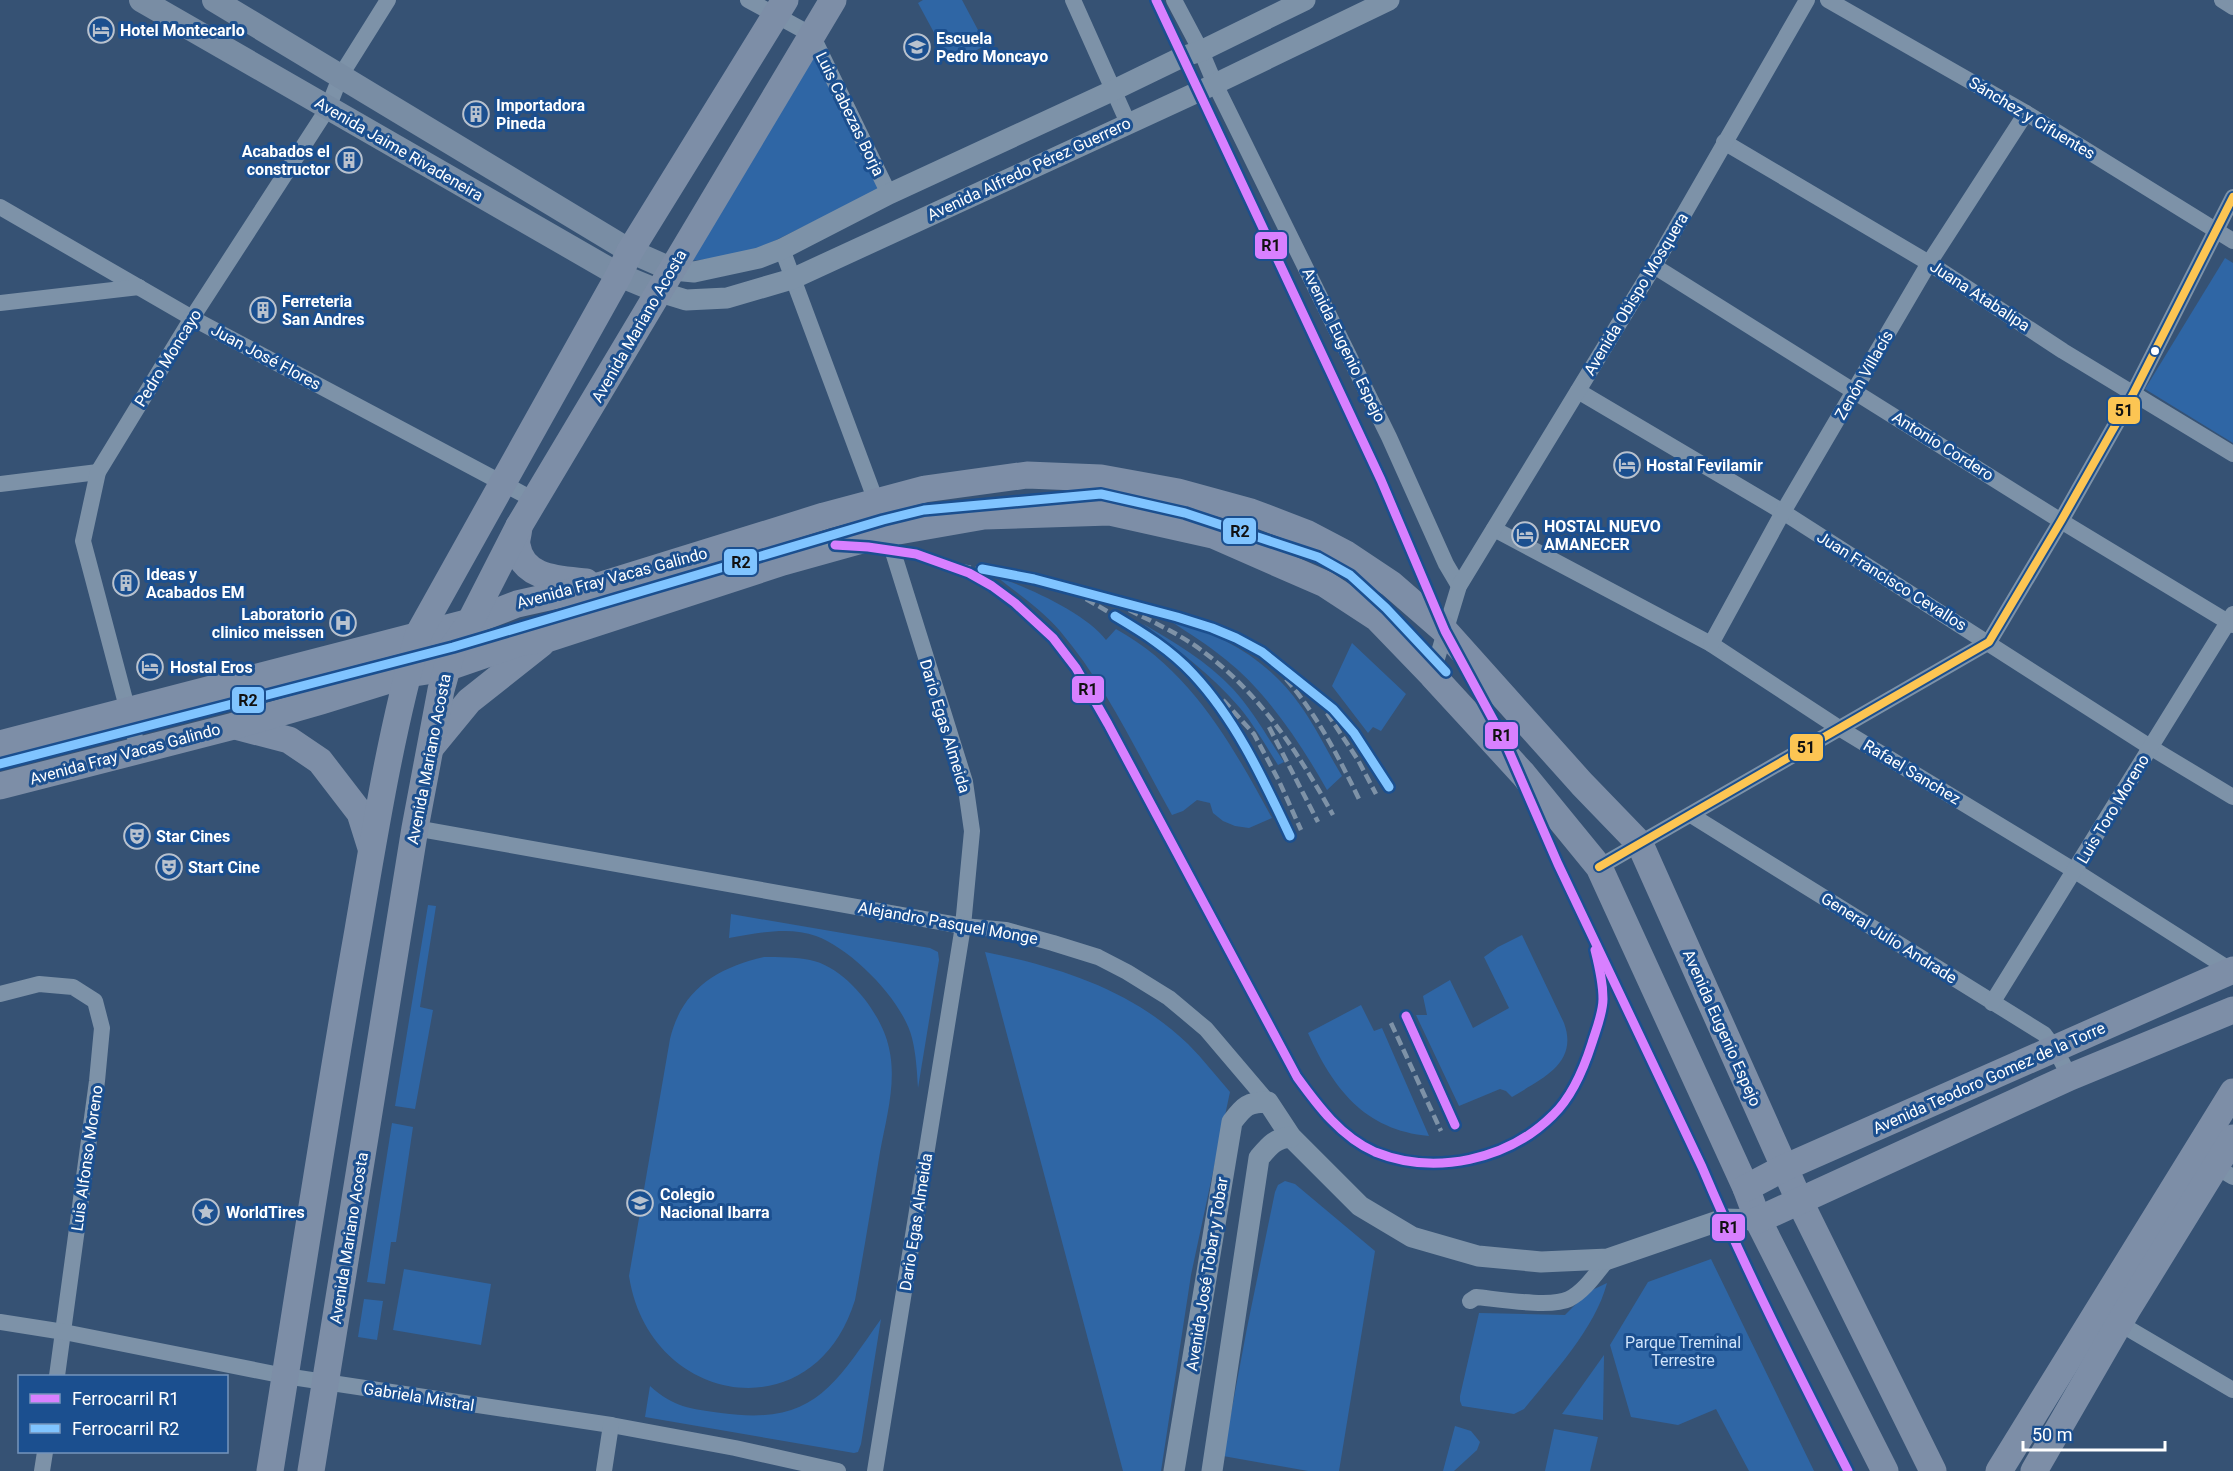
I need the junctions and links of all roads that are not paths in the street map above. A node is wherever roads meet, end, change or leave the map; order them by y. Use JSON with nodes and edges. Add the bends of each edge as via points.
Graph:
{"nodes":[{"id":1,"x":141,"y":0,"type":"edge"},
{"id":2,"x":214,"y":0,"type":"edge"},
{"id":3,"x":388,"y":0,"type":"edge"},
{"id":4,"x":748,"y":0,"type":"edge"},
{"id":5,"x":833,"y":0,"type":"edge"},
{"id":6,"x":1073,"y":0,"type":"edge"},
{"id":7,"x":1174,"y":0,"type":"edge"},
{"id":8,"x":1305,"y":0,"type":"edge"},
{"id":9,"x":1389,"y":0,"type":"edge"},
{"id":10,"x":1807,"y":0,"type":"edge"},
{"id":11,"x":1828,"y":0,"type":"edge"},
{"id":12,"x":2222,"y":0,"type":"edge"},
{"id":13,"x":2233,"y":7,"type":"edge"},
{"id":14,"x":780,"y":8,"type":"edge"},
{"id":15,"x":812,"y":35,"type":"junction"},
{"id":16,"x":1201,"y":51,"type":"junction"},
{"id":17,"x":342,"y":75,"type":"junction"},
{"id":18,"x":1215,"y":84,"type":"junction"},
{"id":19,"x":1114,"y":90,"type":"junction"},
{"id":20,"x":328,"y":108,"type":"junction"},
{"id":21,"x":2026,"y":113,"type":"junction"},
{"id":22,"x":1128,"y":123,"type":"junction"},
{"id":23,"x":1724,"y":142,"type":"junction"},
{"id":24,"x":889,"y":194,"type":"junction"},
{"id":25,"x":2233,"y":197,"type":"edge"},
{"id":26,"x":0,"y":207,"type":"edge"},
{"id":27,"x":2216,"y":230,"type":"junction"},
{"id":28,"x":2233,"y":241,"type":"edge"},
{"id":29,"x":782,"y":249,"type":"junction"},
{"id":30,"x":624,"y":263,"type":"junction"},
{"id":31,"x":1929,"y":263,"type":"junction"},
{"id":32,"x":1654,"y":266,"type":"junction"},
{"id":33,"x":792,"y":279,"type":"junction"},
{"id":34,"x":666,"y":281,"type":"junction"},
{"id":35,"x":139,"y":287,"type":"junction"},
{"id":36,"x":0,"y":303,"type":"edge"},
{"id":37,"x":192,"y":318,"type":"junction"},
{"id":38,"x":1578,"y":391,"type":"junction"},
{"id":39,"x":1855,"y":391,"type":"junction"},
{"id":40,"x":2133,"y":394,"type":"junction"},
{"id":41,"x":2233,"y":454,"type":"edge"},
{"id":42,"x":98,"y":472,"type":"junction"},
{"id":43,"x":504,"y":483,"type":"junction"},
{"id":44,"x":0,"y":484,"type":"edge"},
{"id":45,"x":536,"y":501,"type":"junction"},
{"id":46,"x":876,"y":504,"type":"junction"},
{"id":47,"x":1783,"y":512,"type":"junction"},
{"id":48,"x":2061,"y":520,"type":"junction"},
{"id":49,"x":519,"y":526,"type":"junction"},
{"id":50,"x":1494,"y":529,"type":"junction"},
{"id":51,"x":887,"y":533,"type":"junction"},
{"id":52,"x":602,"y":585,"type":"junction"},
{"id":53,"x":1459,"y":586,"type":"junction"},
{"id":54,"x":2231,"y":620,"type":"edge"},
{"id":55,"x":470,"y":622,"type":"junction"},
{"id":56,"x":1445,"y":630,"type":"junction"},
{"id":57,"x":419,"y":633,"type":"junction"},
{"id":58,"x":547,"y":639,"type":"junction"},
{"id":59,"x":1989,"y":642,"type":"junction"},
{"id":60,"x":1711,"y":644,"type":"junction"},
{"id":61,"x":446,"y":668,"type":"junction"},
{"id":62,"x":408,"y":674,"type":"junction"},
{"id":63,"x":1432,"y":675,"type":"junction"},
{"id":64,"x":128,"y":711,"type":"junction"},
{"id":65,"x":234,"y":726,"type":"junction"},
{"id":66,"x":1839,"y":728,"type":"junction"},
{"id":67,"x":0,"y":744,"type":"edge"},
{"id":68,"x":431,"y":747,"type":"junction"},
{"id":69,"x":2150,"y":747,"type":"junction"},
{"id":70,"x":138,"y":749,"type":"junction"},
{"id":71,"x":0,"y":786,"type":"edge"},
{"id":72,"x":2233,"y":797,"type":"edge"},
{"id":73,"x":1691,"y":815,"type":"junction"},
{"id":74,"x":415,"y":828,"type":"junction"},
{"id":75,"x":1640,"y":844,"type":"junction"},
{"id":76,"x":372,"y":850,"type":"junction"},
{"id":77,"x":1599,"y":867,"type":"junction"},
{"id":78,"x":2075,"y":871,"type":"junction"},
{"id":79,"x":963,"y":926,"type":"junction"},
{"id":80,"x":2232,"y":970,"type":"edge"},
{"id":81,"x":0,"y":994,"type":"edge"},
{"id":82,"x":1992,"y":1003,"type":"junction"},
{"id":83,"x":2233,"y":1010,"type":"edge"},
{"id":84,"x":2055,"y":1048,"type":"junction"},
{"id":85,"x":2070,"y":1077,"type":"junction"},
{"id":86,"x":2233,"y":1092,"type":"edge"},
{"id":87,"x":1268,"y":1102,"type":"junction"},
{"id":88,"x":1292,"y":1137,"type":"junction"},
{"id":89,"x":2233,"y":1138,"type":"edge"},
{"id":90,"x":2215,"y":1166,"type":"edge"},
{"id":91,"x":1784,"y":1168,"type":"junction"},
{"id":92,"x":1746,"y":1188,"type":"junction"},
{"id":93,"x":1799,"y":1200,"type":"junction"},
{"id":94,"x":1724,"y":1219,"type":"junction"},
{"id":95,"x":1758,"y":1220,"type":"junction"},
{"id":96,"x":1608,"y":1259,"type":"junction"},
{"id":97,"x":1470,"y":1301,"type":"dead end"},
{"id":98,"x":2109,"y":1316,"type":"junction"},
{"id":99,"x":0,"y":1322,"type":"edge"},
{"id":100,"x":64,"y":1332,"type":"junction"},
{"id":101,"x":57,"y":1375,"type":"edge"},
{"id":102,"x":285,"y":1376,"type":"junction"},
{"id":103,"x":326,"y":1383,"type":"junction"},
{"id":104,"x":2233,"y":1390,"type":"edge"},
{"id":105,"x":611,"y":1425,"type":"junction"},
{"id":106,"x":45,"y":1453,"type":"edge"},
{"id":107,"x":2004,"y":1469,"type":"edge"},
{"id":108,"x":42,"y":1471,"type":"edge"},
{"id":109,"x":270,"y":1471,"type":"edge"},
{"id":110,"x":311,"y":1471,"type":"edge"},
{"id":111,"x":604,"y":1471,"type":"edge"},
{"id":112,"x":838,"y":1471,"type":"edge"},
{"id":113,"x":875,"y":1471,"type":"edge"},
{"id":114,"x":1174,"y":1471,"type":"edge"},
{"id":115,"x":1212,"y":1471,"type":"edge"},
{"id":116,"x":1885,"y":1471,"type":"edge"},
{"id":117,"x":1933,"y":1471,"type":"edge"},
{"id":118,"x":2034,"y":1471,"type":"edge"}],
"edges":[{"from":1,"to":20,"type":"main road","name":"Avenida Jaime Rivadeneira"},
{"from":2,"to":17,"type":"main road","name":"Avenida Jaime Rivadeneira"},
{"from":3,"to":17,"type":"street","name":"Pedro Moncayo"},
{"from":4,"to":14,"type":"street","name":"Luis Cabezas Borja"},
{"from":5,"to":15,"type":"main road","name":"Avenida Mariano Acosta"},
{"from":6,"to":19,"type":"street"},
{"from":7,"to":16,"type":"street","name":"Avenida Eugenio Espejo"},
{"from":8,"to":16,"type":"street"},
{"from":9,"to":18,"type":"street","name":"Avenida Alfredo Pérez Guerrero"},
{"from":10,"to":23,"type":"street","name":"Avenida Obispo Mosquera"},
{"from":11,"to":21,"type":"street","name":"Sánchez y Cifuentes"},
{"from":12,"to":13,"type":"street"},
{"from":14,"to":15,"type":"street","name":"Luis Cabezas Borja"},
{"from":14,"to":30,"type":"main road"},
{"from":15,"to":24,"type":"street","name":"Luis Cabezas Borja"},
{"from":15,"to":34,"type":"main road","name":"Avenida Mariano Acosta"},
{"from":16,"to":18,"type":"street","name":"Avenida Eugenio Espejo"},
{"from":16,"to":19,"type":"street"},
{"from":17,"to":20,"type":"street","name":"Pedro Moncayo"},
{"from":17,"to":30,"type":"main road","name":"Avenida Jaime Rivadeneira"},
{"from":18,"to":22,"type":"street","name":"Avenida Alfredo Pérez Guerrero"},
{"from":18,"to":53,"type":"street","name":"Avenida Eugenio Espejo"},
{"from":19,"to":22,"type":"street"},
{"from":19,"to":24,"type":"street"},
{"from":20,"to":30,"type":"main road","name":"Avenida Jaime Rivadeneira"},
{"from":20,"to":37,"type":"street","name":"Pedro Moncayo"},
{"from":21,"to":27,"type":"street","name":"Sánchez y Cifuentes"},
{"from":21,"to":31,"type":"street","name":"Zenón Villacís"},
{"from":22,"to":33,"type":"street","name":"Avenida Alfredo Pérez Guerrero"},
{"from":23,"to":31,"type":"street","name":"Juana Atabalipa"},
{"from":23,"to":32,"type":"street","name":"Avenida Obispo Mosquera"},
{"from":24,"to":29,"type":"street"},
{"from":25,"to":27,"type":"street"},
{"from":26,"to":35,"type":"street","name":"Juan José Flores"},
{"from":27,"to":28,"type":"street","name":"Sánchez y Cifuentes"},
{"from":27,"to":40,"type":"street"},
{"from":29,"to":33,"type":"street","name":"Dario Egas Almeida"},
{"from":29,"to":34,"type":"street"},
{"from":30,"to":34,"type":"main road","name":"Avenida Jaime Rivadeneira"},
{"from":30,"to":43,"type":"main road"},
{"from":31,"to":39,"type":"street","name":"Zenón Villacís"},
{"from":31,"to":40,"type":"street","name":"Juana Atabalipa"},
{"from":32,"to":38,"type":"street","name":"Avenida Obispo Mosquera"},
{"from":32,"to":39,"type":"street","name":"Antonio Cordero"},
{"from":33,"to":34,"type":"street","name":"Avenida Alfredo Pérez Guerrero","via":[[727,298],[686,300]]},
{"from":33,"to":46,"type":"street","name":"Dario Egas Almeida"},
{"from":34,"to":45,"type":"main road","name":"Avenida Mariano Acosta"},
{"from":35,"to":36,"type":"street"},
{"from":35,"to":37,"type":"street","name":"Juan José Flores"},
{"from":37,"to":42,"type":"street","name":"Pedro Moncayo"},
{"from":37,"to":43,"type":"street","name":"Juan José Flores"},
{"from":38,"to":47,"type":"street","name":"Juan Francisco Cevallos"},
{"from":38,"to":50,"type":"street","name":"Avenida Obispo Mosquera"},
{"from":39,"to":47,"type":"street","name":"Zenón Villacís"},
{"from":39,"to":48,"type":"street","name":"Antonio Cordero"},
{"from":40,"to":41,"type":"street","name":"Juana Atabalipa"},
{"from":40,"to":48,"type":"street"},
{"from":42,"to":44,"type":"street"},
{"from":42,"to":64,"type":"street","name":"Pedro Moncayo","via":[[83,541]]},
{"from":43,"to":45,"type":"street","name":"Juan José Flores"},
{"from":43,"to":57,"type":"main road"},
{"from":45,"to":49,"type":"main road","name":"Avenida Mariano Acosta"},
{"from":46,"to":51,"type":"street","name":"Dario Egas Almeida"},
{"from":46,"to":52,"type":"main road","name":"Avenida Fray Vacas Galindo","via":[[824,516]]},
{"from":46,"to":56,"type":"main road","name":"Avenida Fray Vacas Galindo","via":[[925,489],[1027,475],[1101,478],[1178,492],[1306,532],[1391,584]]},
{"from":47,"to":59,"type":"street","name":"Juan Francisco Cevallos"},
{"from":47,"to":60,"type":"street","name":"Zenón Villacís"},
{"from":48,"to":54,"type":"street","name":"Antonio Cordero"},
{"from":48,"to":59,"type":"street"},
{"from":49,"to":52,"type":"main road","via":[[517,545],[524,564],[541,576]]},
{"from":49,"to":55,"type":"main road","name":"Avenida Mariano Acosta"},
{"from":50,"to":53,"type":"street","name":"Avenida Obispo Mosquera"},
{"from":50,"to":60,"type":"street","name":"Rafael Sanchez"},
{"from":51,"to":58,"type":"main road","name":"Avenida Fray Vacas Galindo","via":[[783,562]]},
{"from":51,"to":63,"type":"main road","name":"Avenida Fray Vacas Galindo","via":[[984,516],[1110,512],[1213,535],[1325,584],[1377,618]]},
{"from":51,"to":79,"type":"street","name":"Dario Egas Almeida","via":[[965,782],[972,831]]},
{"from":52,"to":55,"type":"main road","name":"Avenida Fray Vacas Galindo","via":[[517,604]]},
{"from":53,"to":56,"type":"street"},
{"from":54,"to":69,"type":"street","name":"Luis Toro Moreno"},
{"from":55,"to":57,"type":"main road","name":"Avenida Fray Vacas Galindo"},
{"from":55,"to":61,"type":"main road","name":"Avenida Mariano Acosta","via":[[453,647]]},
{"from":56,"to":63,"type":"street"},
{"from":56,"to":75,"type":"main road","name":"Avenida Eugenio Espejo"},
{"from":57,"to":62,"type":"main road"},
{"from":57,"to":64,"type":"main road","name":"Avenida Fray Vacas Galindo"},
{"from":58,"to":61,"type":"main road","name":"Avenida Fray Vacas Galindo","via":[[522,642]]},
{"from":58,"to":68,"type":"main road","via":[[469,701]]},
{"from":59,"to":66,"type":"street"},
{"from":59,"to":69,"type":"street","name":"Juan Francisco Cevallos"},
{"from":60,"to":66,"type":"street","name":"Rafael Sanchez"},
{"from":61,"to":62,"type":"main road","name":"Avenida Fray Vacas Galindo"},
{"from":61,"to":68,"type":"main road","name":"Avenida Mariano Acosta"},
{"from":62,"to":65,"type":"main road","name":"Avenida Fray Vacas Galindo"},
{"from":62,"to":76,"type":"main road"},
{"from":63,"to":77,"type":"main road","via":[[1523,774]]},
{"from":64,"to":67,"type":"main road","name":"Avenida Fray Vacas Galindo"},
{"from":64,"to":70,"type":"street","name":"Pedro Moncayo"},
{"from":65,"to":70,"type":"main road","name":"Avenida Fray Vacas Galindo"},
{"from":65,"to":76,"type":"main road","via":[[289,740],[320,761],[360,813]]},
{"from":66,"to":73,"type":"street"},
{"from":66,"to":78,"type":"street","name":"Rafael Sanchez"},
{"from":68,"to":74,"type":"main road","name":"Avenida Mariano Acosta"},
{"from":69,"to":72,"type":"street","name":"Juan Francisco Cevallos"},
{"from":69,"to":78,"type":"street","name":"Luis Toro Moreno"},
{"from":70,"to":71,"type":"main road","name":"Avenida Fray Vacas Galindo"},
{"from":73,"to":75,"type":"street"},
{"from":73,"to":82,"type":"street","name":"General Julio Andrade"},
{"from":74,"to":79,"type":"street","name":"Alejandro Pasquel Monge"},
{"from":74,"to":103,"type":"main road","name":"Avenida Mariano Acosta"},
{"from":75,"to":77,"type":"street"},
{"from":75,"to":91,"type":"main road","name":"Avenida Eugenio Espejo"},
{"from":76,"to":102,"type":"main road"},
{"from":77,"to":92,"type":"main road"},
{"from":78,"to":80,"type":"street","name":"Rafael Sanchez"},
{"from":78,"to":82,"type":"street","name":"Luis Toro Moreno"},
{"from":79,"to":87,"type":"street","name":"Alejandro Pasquel Monge","via":[[1006,930],[1053,943],[1098,957],[1127,972],[1169,998],[1206,1029]]},
{"from":79,"to":113,"type":"street","name":"Dario Egas Almeida"},
{"from":80,"to":84,"type":"main road","name":"Avenida Teodoro Gomez de la Torre"},
{"from":81,"to":100,"type":"street","name":"Luis Alfonso Moreno","via":[[39,984],[74,987],[95,1001],[102,1028]]},
{"from":82,"to":84,"type":"street","name":"General Julio Andrade","via":[[2044,1034]]},
{"from":83,"to":85,"type":"main road","name":"Avenida Teodoro Gomez de la Torre"},
{"from":84,"to":85,"type":"street","name":"General Julio Andrade"},
{"from":84,"to":91,"type":"main road","name":"Avenida Teodoro Gomez de la Torre"},
{"from":85,"to":93,"type":"main road","name":"Avenida Teodoro Gomez de la Torre"},
{"from":86,"to":90,"type":"main road"},
{"from":87,"to":88,"type":"street","name":"Alejandro Pasquel Monge"},
{"from":87,"to":114,"type":"street","name":"Avenida José Tobar y Tobar","via":[[1254,1102],[1243,1108],[1232,1122]]},
{"from":88,"to":96,"type":"street","name":"Alejandro Pasquel Monge","via":[[1360,1206],[1412,1238],[1478,1256],[1541,1262]]},
{"from":88,"to":115,"type":"street","name":"Avenida José Tobar y Tobar","via":[[1270,1144],[1259,1158]]},
{"from":89,"to":90,"type":"main road"},
{"from":90,"to":98,"type":"main road"},
{"from":91,"to":92,"type":"main road","name":"Avenida Teodoro Gomez de la Torre"},
{"from":91,"to":93,"type":"main road","name":"Avenida Eugenio Espejo"},
{"from":92,"to":94,"type":"street"},
{"from":92,"to":95,"type":"main road"},
{"from":93,"to":95,"type":"main road","name":"Avenida Teodoro Gomez de la Torre"},
{"from":93,"to":117,"type":"main road","name":"Avenida Eugenio Espejo"},
{"from":94,"to":95,"type":"street","name":"Alejandro Pasquel Monge"},
{"from":94,"to":96,"type":"street","name":"Alejandro Pasquel Monge"},
{"from":95,"to":116,"type":"main road"},
{"from":96,"to":97,"type":"street","via":[[1583,1289],[1568,1299],[1554,1303],[1476,1297]]},
{"from":98,"to":104,"type":"street"},
{"from":98,"to":107,"type":"main road"},
{"from":98,"to":118,"type":"main road"},
{"from":99,"to":100,"type":"street","name":"Gabriela Mistral"},
{"from":100,"to":101,"type":"street","name":"Luis Alfonso Moreno"},
{"from":100,"to":102,"type":"street","name":"Gabriela Mistral"},
{"from":102,"to":103,"type":"street","name":"Gabriela Mistral"},
{"from":102,"to":109,"type":"main road"},
{"from":103,"to":105,"type":"street","name":"Gabriela Mistral"},
{"from":103,"to":110,"type":"main road","name":"Avenida Mariano Acosta"},
{"from":105,"to":111,"type":"street"},
{"from":105,"to":112,"type":"street","name":"Gabriela Mistral"},
{"from":106,"to":108,"type":"street"}]}
